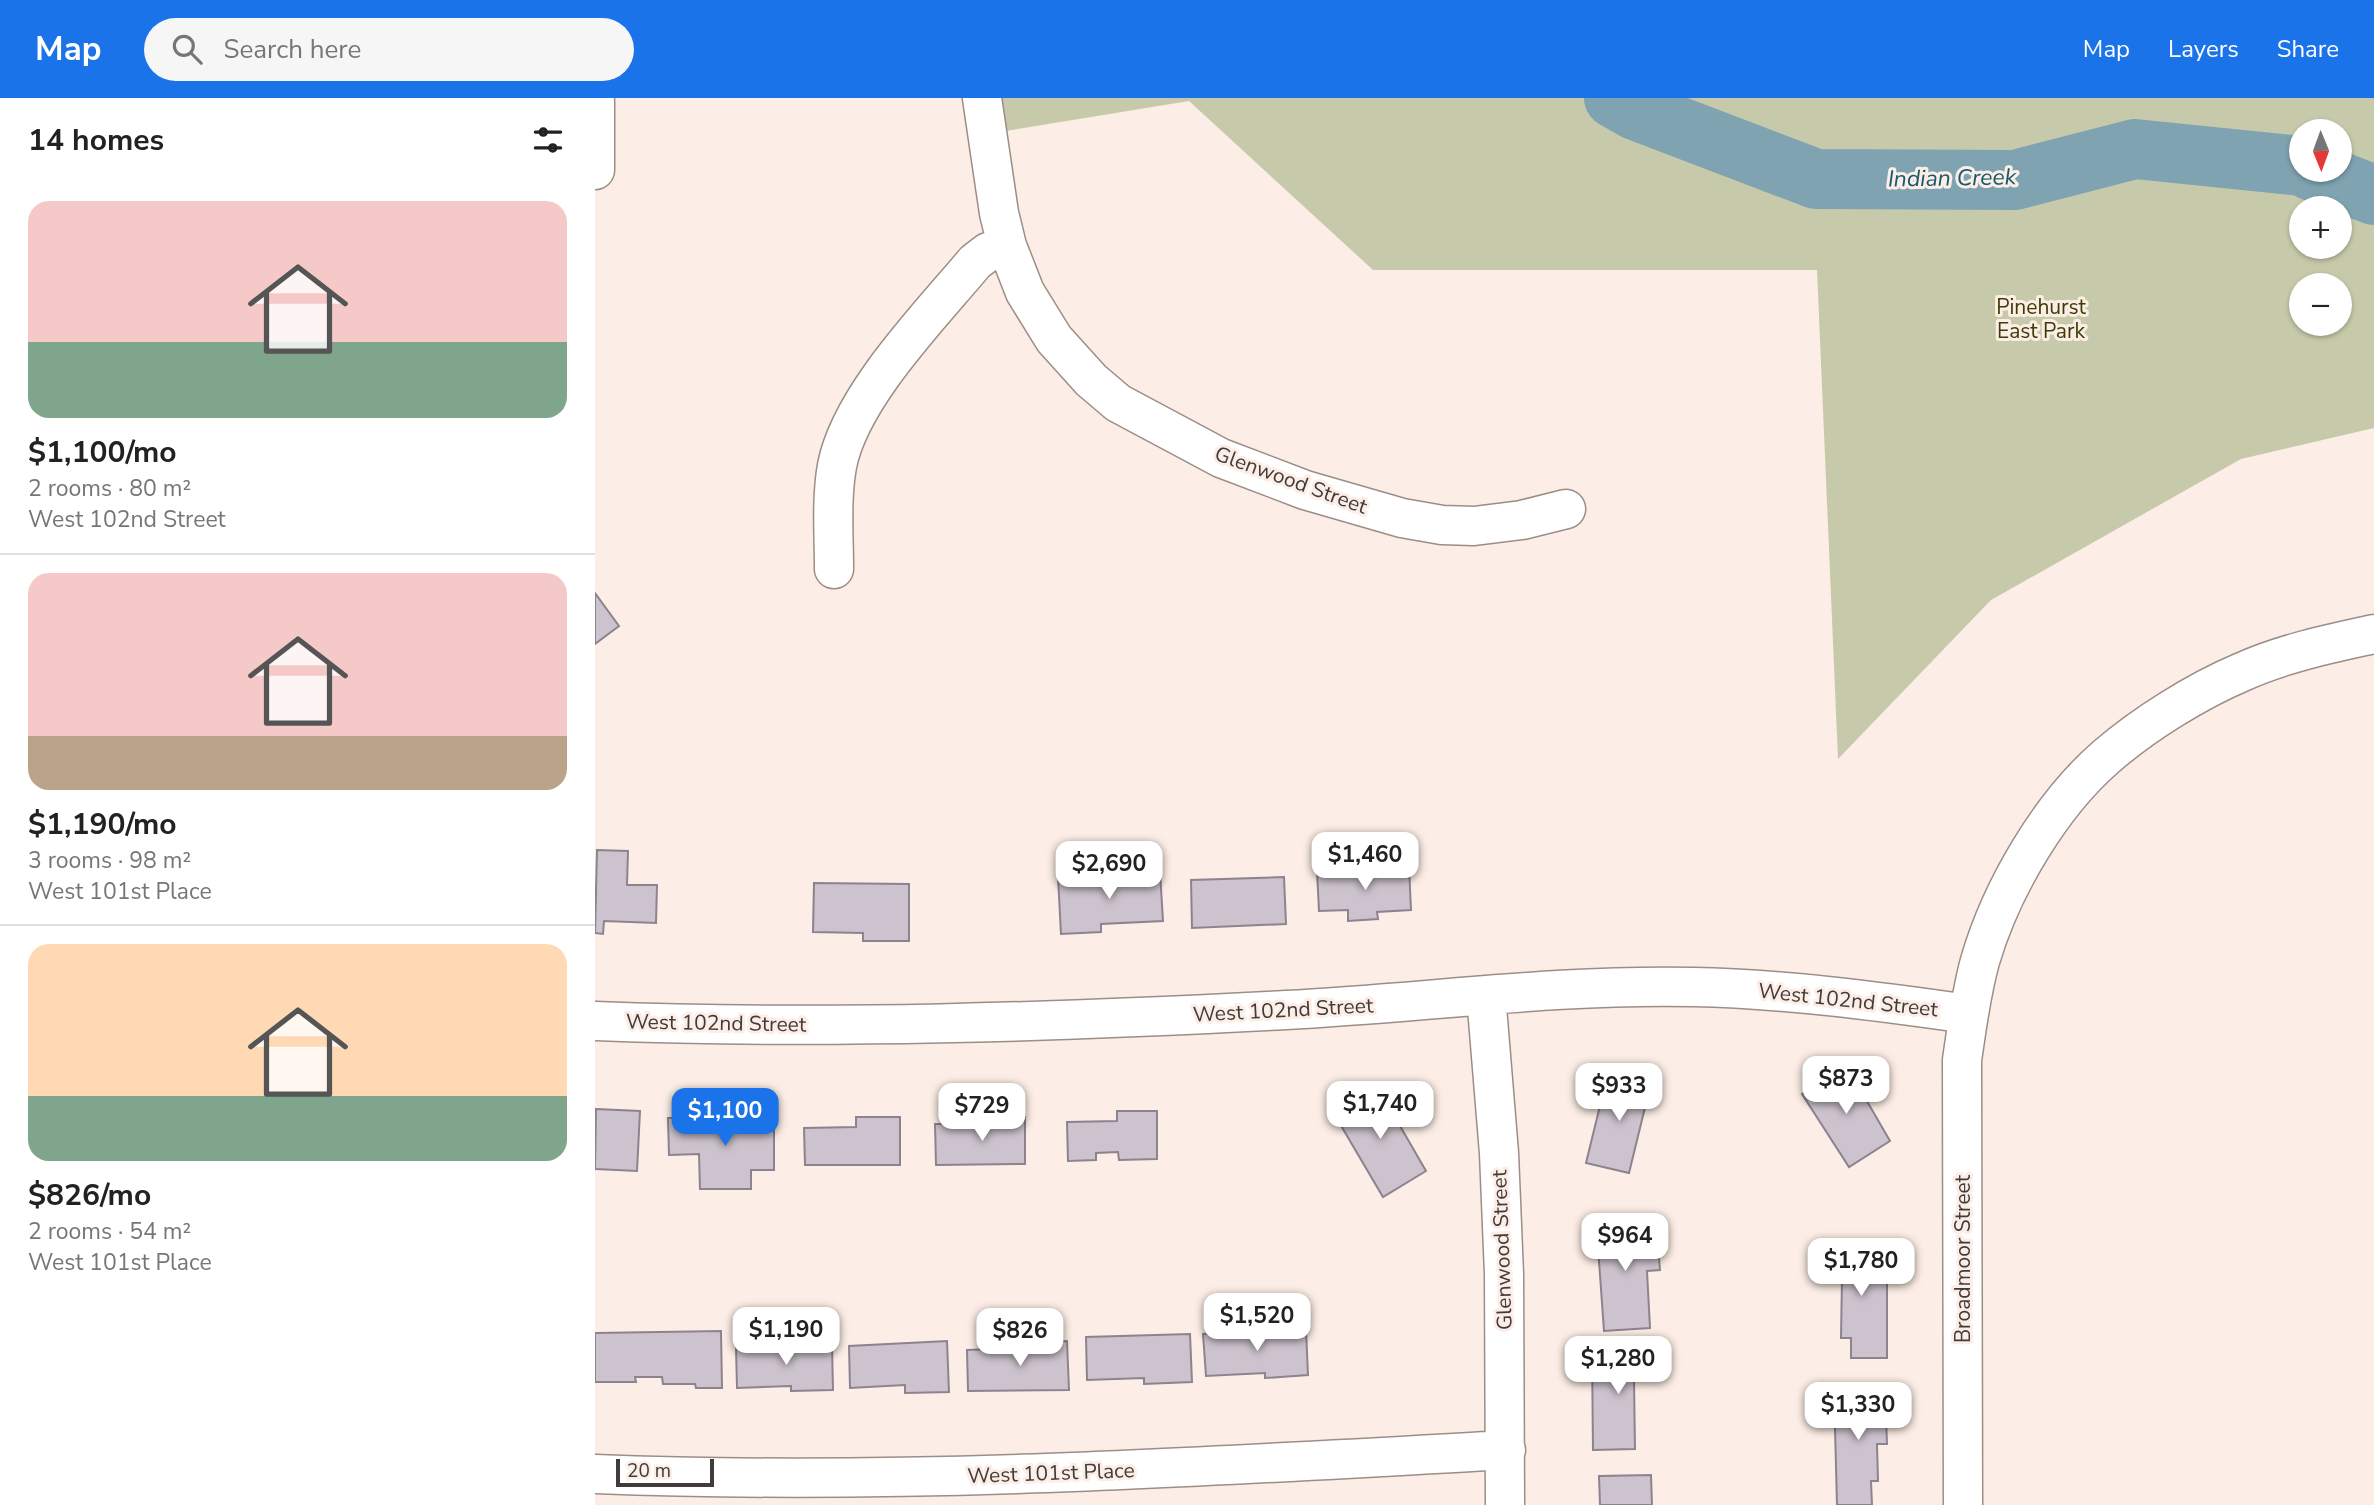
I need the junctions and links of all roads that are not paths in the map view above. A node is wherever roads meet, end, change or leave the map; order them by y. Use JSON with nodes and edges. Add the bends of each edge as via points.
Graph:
{"nodes":[{"id":1,"x":982,"y":98,"type":"edge"},
{"id":2,"x":595,"y":101,"type":"edge"},
{"id":3,"x":595,"y":170,"type":"edge"},
{"id":4,"x":1007,"y":246,"type":"junction"},
{"id":5,"x":1566,"y":509,"type":"dead end"},
{"id":6,"x":834,"y":569,"type":"dead end"},
{"id":7,"x":2374,"y":634,"type":"edge"},
{"id":8,"x":1486,"y":995,"type":"junction"},
{"id":9,"x":1968,"y":1014,"type":"junction"},
{"id":10,"x":595,"y":1021,"type":"edge"},
{"id":11,"x":1506,"y":1450,"type":"junction"},
{"id":12,"x":595,"y":1474,"type":"edge"},
{"id":13,"x":1505,"y":1505,"type":"edge"},
{"id":14,"x":1963,"y":1505,"type":"edge"}],
"edges":[{"from":1,"to":4,"type":"street","name":"Glenwood Street"},
{"from":2,"to":3,"type":"street"},
{"from":4,"to":5,"type":"street","name":"Glenwood Street","via":[[1025,292],[1054,339],[1091,380],[1118,403],[1221,458],[1304,489],[1443,526],[1522,520]]},
{"from":4,"to":6,"type":"street","via":[[975,262],[860,410],[837,464]]},
{"from":7,"to":9,"type":"street","name":"Broadmoor Street","via":[[2299,651],[2241,672],[2162,715],[2107,756],[2071,793],[2031,849],[1981,960]]},
{"from":8,"to":9,"type":"street","name":"West 102nd Street","via":[[1692,987],[1819,993]]},
{"from":8,"to":10,"type":"street","name":"West 102nd Street","via":[[1060,1022],[724,1026]]},
{"from":8,"to":11,"type":"street","name":"Glenwood Street","via":[[1499,1153]]},
{"from":9,"to":14,"type":"street","name":"Broadmoor Street","via":[[1962,1060]]},
{"from":11,"to":12,"type":"street","name":"West 101st Place","via":[[1131,1471],[864,1478]]},
{"from":11,"to":13,"type":"street","name":"Glenwood Street"}]}
